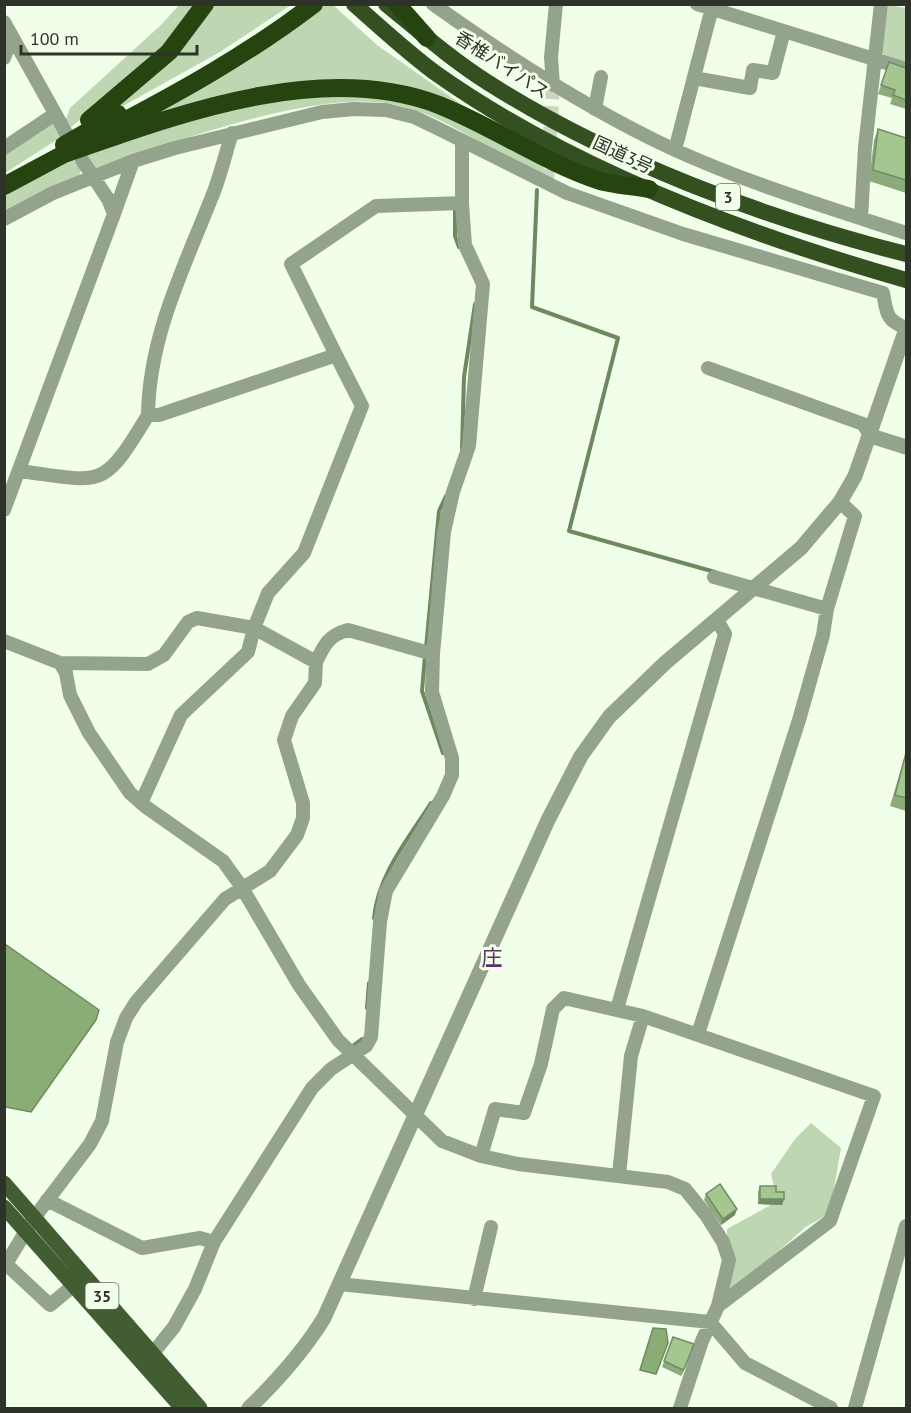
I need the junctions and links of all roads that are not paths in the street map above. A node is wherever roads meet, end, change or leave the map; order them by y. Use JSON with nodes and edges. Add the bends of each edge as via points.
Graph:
{"nodes":[{"id":1,"x":205,"y":4,"type":"edge"},
{"id":2,"x":299,"y":4,"type":"edge"},
{"id":3,"x":315,"y":4,"type":"edge"},
{"id":4,"x":354,"y":4,"type":"edge"},
{"id":5,"x":386,"y":4,"type":"edge"},
{"id":6,"x":397,"y":4,"type":"edge"},
{"id":7,"x":433,"y":4,"type":"edge"},
{"id":8,"x":556,"y":4,"type":"edge"},
{"id":9,"x":697,"y":4,"type":"edge"},
{"id":10,"x":880,"y":4,"type":"edge"},
{"id":11,"x":713,"y":7,"type":"edge"},
{"id":12,"x":4,"y":22,"type":"edge"},
{"id":13,"x":784,"y":31,"type":"junction"},
{"id":14,"x":12,"y":36,"type":"junction"},
{"id":15,"x":427,"y":38,"type":"junction"},
{"id":16,"x":4,"y":58,"type":"edge"},
{"id":17,"x":876,"y":60,"type":"junction"},
{"id":18,"x":906,"y":69,"type":"edge"},
{"id":19,"x":601,"y":77,"type":"dead end"},
{"id":20,"x":694,"y":78,"type":"junction"},
{"id":21,"x":553,"y":85,"type":"junction"},
{"id":22,"x":595,"y":109,"type":"junction"},
{"id":23,"x":55,"y":114,"type":"junction"},
{"id":24,"x":556,"y":122,"type":"joint"},
{"id":25,"x":66,"y":133,"type":"dead end"},
{"id":26,"x":232,"y":133,"type":"junction"},
{"id":27,"x":462,"y":143,"type":"junction"},
{"id":28,"x":4,"y":148,"type":"edge"},
{"id":29,"x":675,"y":150,"type":"junction"},
{"id":30,"x":68,"y":154,"type":"junction"},
{"id":31,"x":133,"y":160,"type":"junction"},
{"id":32,"x":4,"y":178,"type":"edge"},
{"id":33,"x":92,"y":178,"type":"junction"},
{"id":34,"x":4,"y":186,"type":"edge"},
{"id":35,"x":649,"y":189,"type":"junction"},
{"id":36,"x":462,"y":203,"type":"junction"},
{"id":37,"x":114,"y":214,"type":"junction"},
{"id":38,"x":861,"y":218,"type":"junction"},
{"id":39,"x":4,"y":219,"type":"edge"},
{"id":40,"x":906,"y":233,"type":"edge"},
{"id":41,"x":906,"y":254,"type":"edge"},
{"id":42,"x":906,"y":280,"type":"edge"},
{"id":43,"x":906,"y":329,"type":"edge"},
{"id":44,"x":336,"y":355,"type":"junction"},
{"id":45,"x":708,"y":368,"type":"dead end"},
{"id":46,"x":148,"y":415,"type":"junction"},
{"id":47,"x":871,"y":436,"type":"junction"},
{"id":48,"x":906,"y":447,"type":"edge"},
{"id":49,"x":19,"y":471,"type":"junction"},
{"id":50,"x":840,"y":502,"type":"junction"},
{"id":51,"x":4,"y":510,"type":"edge"},
{"id":52,"x":714,"y":578,"type":"dead end"},
{"id":53,"x":754,"y":588,"type":"junction"},
{"id":54,"x":827,"y":609,"type":"junction"},
{"id":55,"x":717,"y":620,"type":"junction"},
{"id":56,"x":254,"y":628,"type":"junction"},
{"id":57,"x":4,"y":642,"type":"edge"},
{"id":58,"x":433,"y":654,"type":"junction"},
{"id":59,"x":316,"y":662,"type":"junction"},
{"id":60,"x":60,"y":663,"type":"junction"},
{"id":61,"x":141,"y":803,"type":"junction"},
{"id":62,"x":242,"y":886,"type":"junction"},
{"id":63,"x":617,"y":1009,"type":"junction"},
{"id":64,"x":643,"y":1016,"type":"junction"},
{"id":65,"x":698,"y":1034,"type":"junction"},
{"id":66,"x":353,"y":1055,"type":"junction"},
{"id":67,"x":417,"y":1114,"type":"junction"},
{"id":68,"x":481,"y":1156,"type":"junction"},
{"id":69,"x":620,"y":1175,"type":"junction"},
{"id":70,"x":4,"y":1183,"type":"edge"},
{"id":71,"x":47,"y":1200,"type":"junction"},
{"id":72,"x":4,"y":1207,"type":"edge"},
{"id":73,"x":30,"y":1225,"type":"junction"},
{"id":74,"x":906,"y":1226,"type":"edge"},
{"id":75,"x":491,"y":1227,"type":"dead end"},
{"id":76,"x":214,"y":1242,"type":"junction"},
{"id":77,"x":5,"y":1265,"type":"edge"},
{"id":78,"x":339,"y":1284,"type":"junction"},
{"id":79,"x":73,"y":1286,"type":"junction"},
{"id":80,"x":474,"y":1299,"type":"junction"},
{"id":81,"x":718,"y":1306,"type":"junction"},
{"id":82,"x":710,"y":1322,"type":"junction"},
{"id":83,"x":153,"y":1353,"type":"junction"},
{"id":84,"x":182,"y":1408,"type":"edge"},
{"id":85,"x":200,"y":1408,"type":"edge"},
{"id":86,"x":249,"y":1408,"type":"edge"},
{"id":87,"x":680,"y":1408,"type":"edge"},
{"id":88,"x":831,"y":1408,"type":"edge"},
{"id":89,"x":855,"y":1408,"type":"edge"}],
"edges":[{"from":1,"to":30,"type":"highway","via":[[169,52]]},
{"from":2,"to":30,"type":"highway"},
{"from":3,"to":30,"type":"highway","via":[[211,74]]},
{"from":4,"to":35,"type":"highway","name":"国道3号","number":"3","via":[[434,72],[507,118]]},
{"from":5,"to":15,"type":"highway","number":"3"},
{"from":6,"to":15,"type":"highway"},
{"from":7,"to":21,"type":"street"},
{"from":8,"to":21,"type":"street","via":[[551,57]]},
{"from":9,"to":11,"type":"street"},
{"from":10,"to":17,"type":"street"},
{"from":11,"to":13,"type":"street"},
{"from":11,"to":20,"type":"street"},
{"from":12,"to":14,"type":"street"},
{"from":13,"to":17,"type":"street"},
{"from":13,"to":20,"type":"street","via":[[774,73],[753,70],[750,88]]},
{"from":14,"to":16,"type":"street"},
{"from":14,"to":23,"type":"street"},
{"from":15,"to":24,"type":"highway","name":"香椎バイパス","number":"3","via":[[485,81]]},
{"from":17,"to":18,"type":"street"},
{"from":17,"to":38,"type":"street"},
{"from":19,"to":22,"type":"street"},
{"from":20,"to":29,"type":"street"},
{"from":21,"to":22,"type":"street"},
{"from":22,"to":29,"type":"street"},
{"from":23,"to":25,"type":"street"},
{"from":23,"to":28,"type":"street"},
{"from":24,"to":41,"type":"highway","name":"国道3号","number":"3","via":[[654,168],[745,204]]},
{"from":26,"to":27,"type":"street","via":[[354,108],[414,117]]},
{"from":26,"to":31,"type":"street"},
{"from":26,"to":46,"type":"street","via":[[212,198],[184,259],[154,351]]},
{"from":27,"to":36,"type":"street"},
{"from":27,"to":43,"type":"street","via":[[567,193],[683,234],[883,293],[888,316]]},
{"from":29,"to":38,"type":"street","via":[[772,189]]},
{"from":30,"to":32,"type":"highway"},
{"from":30,"to":33,"type":"street"},
{"from":30,"to":34,"type":"highway"},
{"from":30,"to":35,"type":"highway","via":[[202,110],[320,89],[375,88],[440,106],[601,181]]},
{"from":31,"to":33,"type":"street"},
{"from":31,"to":37,"type":"street"},
{"from":33,"to":37,"type":"street"},
{"from":33,"to":39,"type":"street"},
{"from":35,"to":42,"type":"highway","name":"国道3号","number":"3","via":[[737,224]]},
{"from":36,"to":44,"type":"street","via":[[376,206],[291,264]]},
{"from":36,"to":58,"type":"street","via":[[465,245],[483,284],[469,446],[444,532]]},
{"from":37,"to":49,"type":"street"},
{"from":38,"to":40,"type":"street"},
{"from":43,"to":47,"type":"street"},
{"from":44,"to":46,"type":"street","via":[[159,415]]},
{"from":44,"to":56,"type":"street","via":[[362,406],[304,553],[268,593]]},
{"from":45,"to":47,"type":"street","via":[[863,424]]},
{"from":46,"to":49,"type":"street","via":[[115,466],[103,476],[87,480]]},
{"from":47,"to":48,"type":"street"},
{"from":47,"to":50,"type":"street"},
{"from":49,"to":51,"type":"street"},
{"from":50,"to":53,"type":"street","via":[[801,548]]},
{"from":50,"to":54,"type":"street","via":[[855,516]]},
{"from":52,"to":53,"type":"street"},
{"from":53,"to":54,"type":"street"},
{"from":53,"to":55,"type":"street"},
{"from":54,"to":65,"type":"street","via":[[799,720]]},
{"from":55,"to":63,"type":"street","via":[[725,634]]},
{"from":55,"to":67,"type":"street","via":[[635,690],[609,717],[581,756]]},
{"from":56,"to":59,"type":"street"},
{"from":56,"to":60,"type":"street","via":[[197,618],[188,622],[164,656],[148,664]]},
{"from":56,"to":61,"type":"street","via":[[248,652],[181,715]]},
{"from":57,"to":60,"type":"street"},
{"from":58,"to":59,"type":"street","via":[[348,630],[325,643]]},
{"from":58,"to":66,"type":"street","via":[[432,692],[452,758],[452,775],[386,891],[371,1037]]},
{"from":59,"to":62,"type":"street","via":[[315,682],[286,727],[284,740],[303,803],[303,818],[297,835],[270,871]]},
{"from":60,"to":61,"type":"street","via":[[70,695],[89,733]]},
{"from":61,"to":62,"type":"street","via":[[223,861]]},
{"from":62,"to":66,"type":"street","via":[[299,985]]},
{"from":62,"to":71,"type":"street","via":[[225,899],[148,986],[126,1018],[113,1058],[102,1120],[90,1144]]},
{"from":63,"to":64,"type":"street"},
{"from":63,"to":68,"type":"street","via":[[570,998],[558,1002],[524,1113],[495,1109]]},
{"from":64,"to":65,"type":"street"},
{"from":64,"to":69,"type":"street","via":[[631,1056]]},
{"from":65,"to":81,"type":"street","via":[[874,1096],[830,1221]]},
{"from":66,"to":67,"type":"street"},
{"from":66,"to":76,"type":"street","via":[[330,1069],[312,1088]]},
{"from":67,"to":68,"type":"street","via":[[442,1141]]},
{"from":67,"to":78,"type":"street"},
{"from":68,"to":69,"type":"street"},
{"from":69,"to":81,"type":"street","via":[[668,1182],[685,1189],[706,1215],[729,1260]]},
{"from":70,"to":73,"type":"main road","number":"35"},
{"from":71,"to":73,"type":"street"},
{"from":71,"to":76,"type":"street","via":[[142,1248],[200,1238]]},
{"from":72,"to":73,"type":"main road","number":"35"},
{"from":73,"to":77,"type":"street"},
{"from":73,"to":79,"type":"main road","number":"35"},
{"from":73,"to":83,"type":"main road","number":"35"},
{"from":74,"to":89,"type":"street"},
{"from":75,"to":80,"type":"street"},
{"from":76,"to":83,"type":"street","via":[[195,1289],[174,1327]]},
{"from":77,"to":79,"type":"street","via":[[50,1305]]},
{"from":78,"to":80,"type":"street"},
{"from":78,"to":86,"type":"street","via":[[309,1342]]},
{"from":79,"to":84,"type":"main road","number":"35"},
{"from":80,"to":82,"type":"street"},
{"from":81,"to":82,"type":"street"},
{"from":82,"to":87,"type":"street"},
{"from":82,"to":88,"type":"street","via":[[745,1363]]},
{"from":83,"to":85,"type":"main road","number":"35"}]}
